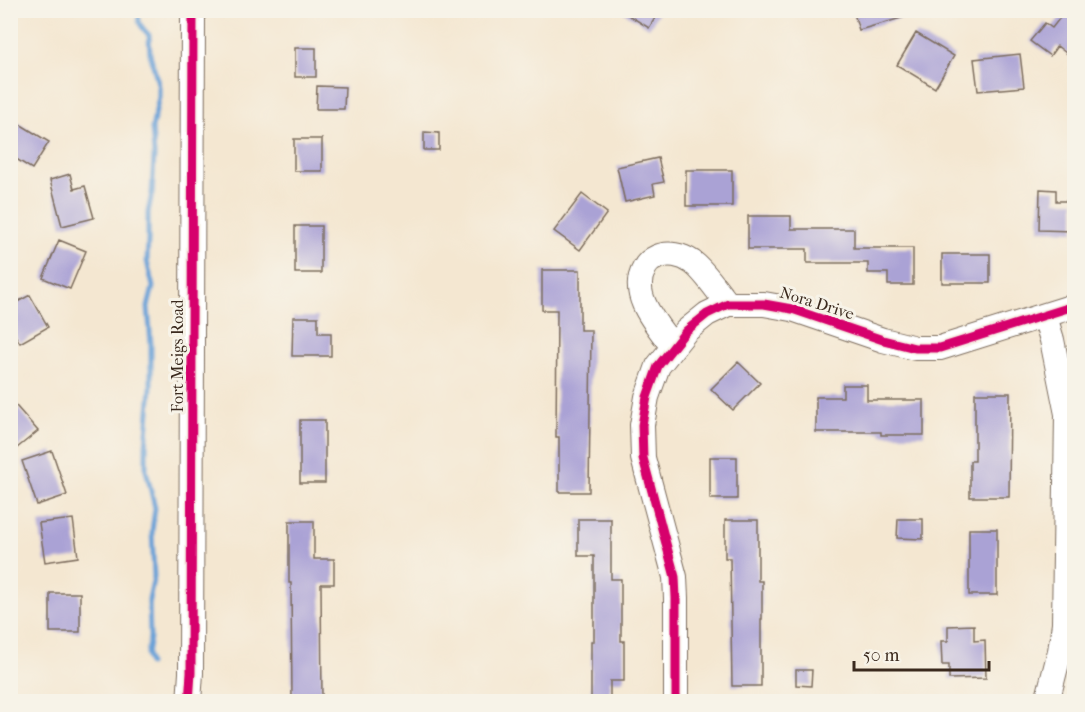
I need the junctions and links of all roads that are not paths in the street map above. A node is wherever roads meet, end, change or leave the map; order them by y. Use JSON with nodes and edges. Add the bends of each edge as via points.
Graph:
{"nodes":[{"id":1,"x":194,"y":10,"type":"edge"},
{"id":2,"x":728,"y":304,"type":"junction"},
{"id":3,"x":1074,"y":306,"type":"edge"},
{"id":4,"x":1045,"y":316,"type":"junction"},
{"id":5,"x":673,"y":347,"type":"junction"},
{"id":6,"x":189,"y":702,"type":"edge"},
{"id":7,"x":675,"y":702,"type":"edge"},
{"id":8,"x":1047,"y":702,"type":"edge"}],
"edges":[{"from":1,"to":6,"type":"street","name":"Fort Meigs Road"},
{"from":2,"to":4,"type":"street","name":"Nora Drive","via":[[764,303],[792,309],[915,348],[940,348]]},
{"from":2,"to":5,"type":"street","name":"Nora Drive","via":[[707,314]]},
{"from":2,"to":5,"type":"street","via":[[685,257],[659,256],[648,262],[639,283],[641,294]]},
{"from":3,"to":4,"type":"street","name":"Nora Drive"},
{"from":4,"to":8,"type":"street","via":[[1067,414],[1064,624]]},
{"from":5,"to":7,"type":"street","name":"Nora Drive","via":[[658,366],[642,425],[643,458],[676,587]]}]}
